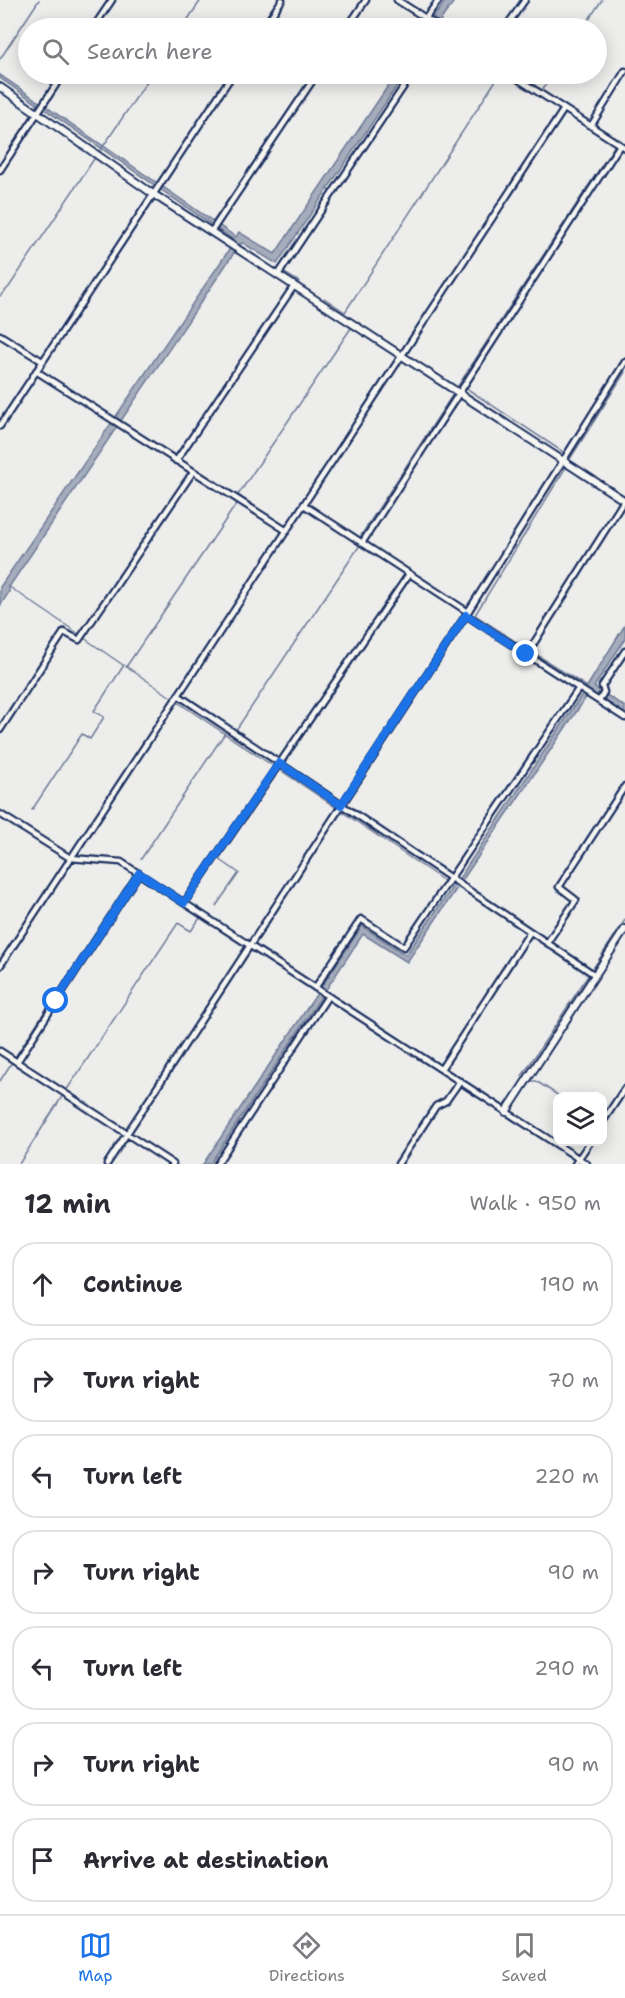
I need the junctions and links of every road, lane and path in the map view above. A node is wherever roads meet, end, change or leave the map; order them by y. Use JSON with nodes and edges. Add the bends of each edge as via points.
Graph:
{"nodes":[{"id":1,"x":112,"y":0,"type":"edge"},
{"id":2,"x":282,"y":0,"type":"edge"},
{"id":3,"x":366,"y":0,"type":"edge"},
{"id":4,"x":397,"y":0,"type":"edge"},
{"id":5,"x":439,"y":0,"type":"edge"},
{"id":6,"x":525,"y":0,"type":"edge"},
{"id":7,"x":100,"y":18,"type":"edge"},
{"id":8,"x":270,"y":18,"type":"edge"},
{"id":9,"x":354,"y":18,"type":"edge"},
{"id":10,"x":424,"y":18,"type":"edge"},
{"id":11,"x":428,"y":18,"type":"edge"},
{"id":12,"x":512,"y":18,"type":"edge"},
{"id":13,"x":625,"y":71,"type":"edge"},
{"id":14,"x":57,"y":84,"type":"edge"},
{"id":15,"x":226,"y":84,"type":"edge"},
{"id":16,"x":310,"y":84,"type":"edge"},
{"id":17,"x":405,"y":84,"type":"edge"},
{"id":18,"x":525,"y":84,"type":"edge"},
{"id":19,"x":0,"y":87,"type":"edge"},
{"id":20,"x":41,"y":108,"type":"junction"},
{"id":21,"x":564,"y":109,"type":"junction"},
{"id":22,"x":591,"y":126,"type":"junction"},
{"id":23,"x":620,"y":144,"type":"junction"},
{"id":24,"x":625,"y":148,"type":"edge"},
{"id":25,"x":0,"y":170,"type":"edge"},
{"id":26,"x":157,"y":189,"type":"junction"},
{"id":27,"x":215,"y":228,"type":"junction"},
{"id":28,"x":278,"y":275,"type":"junction"},
{"id":29,"x":294,"y":286,"type":"junction"},
{"id":30,"x":0,"y":335,"type":"edge"},
{"id":31,"x":402,"y":355,"type":"junction"},
{"id":32,"x":42,"y":361,"type":"junction"},
{"id":33,"x":625,"y":362,"type":"edge"},
{"id":34,"x":36,"y":371,"type":"junction"},
{"id":35,"x":459,"y":392,"type":"junction"},
{"id":36,"x":0,"y":426,"type":"edge"},
{"id":37,"x":562,"y":459,"type":"junction"},
{"id":38,"x":176,"y":461,"type":"junction"},
{"id":39,"x":194,"y":472,"type":"junction"},
{"id":40,"x":625,"y":500,"type":"edge"},
{"id":41,"x":304,"y":505,"type":"junction"},
{"id":42,"x":287,"y":531,"type":"junction"},
{"id":43,"x":362,"y":543,"type":"junction"},
{"id":44,"x":409,"y":574,"type":"junction"},
{"id":45,"x":467,"y":614,"type":"junction"},
{"id":46,"x":625,"y":651,"type":"edge"},
{"id":47,"x":528,"y":652,"type":"junction"},
{"id":48,"x":580,"y":689,"type":"junction"},
{"id":49,"x":178,"y":695,"type":"junction"},
{"id":50,"x":599,"y":701,"type":"junction"},
{"id":51,"x":625,"y":718,"type":"edge"},
{"id":52,"x":0,"y":730,"type":"edge"},
{"id":53,"x":279,"y":763,"type":"junction"},
{"id":54,"x":625,"y":786,"type":"edge"},
{"id":55,"x":341,"y":805,"type":"junction"},
{"id":56,"x":0,"y":814,"type":"edge"},
{"id":57,"x":70,"y":858,"type":"junction"},
{"id":58,"x":139,"y":873,"type":"junction"},
{"id":59,"x":450,"y":881,"type":"junction"},
{"id":60,"x":184,"y":903,"type":"junction"},
{"id":61,"x":625,"y":929,"type":"edge"},
{"id":62,"x":530,"y":932,"type":"junction"},
{"id":63,"x":548,"y":943,"type":"junction"},
{"id":64,"x":250,"y":945,"type":"junction"},
{"id":65,"x":0,"y":966,"type":"edge"},
{"id":66,"x":592,"y":973,"type":"junction"},
{"id":67,"x":317,"y":989,"type":"junction"},
{"id":68,"x":326,"y":995,"type":"junction"},
{"id":69,"x":0,"y":1051,"type":"edge"},
{"id":70,"x":17,"y":1062,"type":"junction"},
{"id":71,"x":441,"y":1069,"type":"junction"},
{"id":72,"x":460,"y":1082,"type":"junction"},
{"id":73,"x":625,"y":1088,"type":"edge"},
{"id":74,"x":506,"y":1112,"type":"junction"},
{"id":75,"x":607,"y":1117,"type":"edge"},
{"id":76,"x":127,"y":1133,"type":"junction"},
{"id":77,"x":587,"y":1146,"type":"edge"},
{"id":78,"x":577,"y":1161,"type":"edge"},
{"id":79,"x":107,"y":1164,"type":"edge"},
{"id":80,"x":173,"y":1164,"type":"edge"},
{"id":81,"x":217,"y":1164,"type":"edge"},
{"id":82,"x":398,"y":1164,"type":"edge"},
{"id":83,"x":587,"y":1164,"type":"edge"}],
"edges":[{"from":1,"to":7,"type":"street"},
{"from":2,"to":8,"type":"street"},
{"from":3,"to":9,"type":"street"},
{"from":4,"to":10,"type":"street"},
{"from":5,"to":11,"type":"street"},
{"from":6,"to":12,"type":"street"},
{"from":13,"to":22,"type":"street"},
{"from":14,"to":20,"type":"street"},
{"from":15,"to":26,"type":"street"},
{"from":16,"to":27,"type":"street"},
{"from":17,"to":28,"type":"street"},
{"from":18,"to":21,"type":"street"},
{"from":19,"to":20,"type":"street"},
{"from":20,"to":25,"type":"street"},
{"from":20,"to":26,"type":"street"},
{"from":21,"to":22,"type":"street"},
{"from":21,"to":31,"type":"street"},
{"from":22,"to":23,"type":"street"},
{"from":23,"to":24,"type":"street"},
{"from":23,"to":35,"type":"street"},
{"from":26,"to":27,"type":"street"},
{"from":26,"to":32,"type":"street"},
{"from":27,"to":28,"type":"street","via":[[234,247]]},
{"from":28,"to":29,"type":"street"},
{"from":29,"to":31,"type":"street"},
{"from":29,"to":38,"type":"street"},
{"from":30,"to":32,"type":"street"},
{"from":31,"to":35,"type":"street"},
{"from":31,"to":41,"type":"street"},
{"from":32,"to":34,"type":"street"},
{"from":33,"to":37,"type":"street"},
{"from":34,"to":36,"type":"street"},
{"from":34,"to":38,"type":"street"},
{"from":35,"to":37,"type":"street"},
{"from":35,"to":43,"type":"street"},
{"from":37,"to":40,"type":"street"},
{"from":37,"to":45,"type":"street"},
{"from":38,"to":39,"type":"street"},
{"from":39,"to":42,"type":"street"},
{"from":39,"to":52,"type":"street","via":[[79,640],[64,632]]},
{"from":40,"to":47,"type":"street"},
{"from":41,"to":42,"type":"street"},
{"from":41,"to":43,"type":"street"},
{"from":42,"to":49,"type":"street"},
{"from":43,"to":44,"type":"street"},
{"from":44,"to":45,"type":"street"},
{"from":44,"to":53,"type":"street"},
{"from":45,"to":47,"type":"street"},
{"from":45,"to":55,"type":"street"},
{"from":46,"to":50,"type":"street","via":[[602,686],[604,692]]},
{"from":47,"to":48,"type":"street"},
{"from":48,"to":50,"type":"street"},
{"from":48,"to":59,"type":"street"},
{"from":49,"to":53,"type":"street"},
{"from":49,"to":57,"type":"street"},
{"from":50,"to":51,"type":"street"},
{"from":53,"to":55,"type":"street"},
{"from":53,"to":60,"type":"street"},
{"from":54,"to":63,"type":"street","via":[[559,887],[576,900]]},
{"from":55,"to":59,"type":"street"},
{"from":55,"to":64,"type":"street"},
{"from":56,"to":57,"type":"street"},
{"from":57,"to":58,"type":"street","via":[[116,860]]},
{"from":57,"to":65,"type":"street"},
{"from":58,"to":60,"type":"street"},
{"from":58,"to":70,"type":"street"},
{"from":59,"to":62,"type":"street","via":[[462,885]]},
{"from":59,"to":67,"type":"street","via":[[404,947],[361,919]]},
{"from":60,"to":64,"type":"street"},
{"from":61,"to":66,"type":"street"},
{"from":62,"to":63,"type":"street"},
{"from":62,"to":71,"type":"street"},
{"from":63,"to":66,"type":"street"},
{"from":64,"to":67,"type":"street"},
{"from":64,"to":76,"type":"street"},
{"from":66,"to":74,"type":"street"},
{"from":67,"to":68,"type":"street"},
{"from":68,"to":71,"type":"street"},
{"from":68,"to":81,"type":"street"},
{"from":69,"to":70,"type":"street"},
{"from":70,"to":76,"type":"street"},
{"from":71,"to":72,"type":"street"},
{"from":72,"to":74,"type":"street"},
{"from":72,"to":82,"type":"street","via":[[446,1101],[436,1106]]},
{"from":73,"to":75,"type":"street"},
{"from":74,"to":78,"type":"street"},
{"from":76,"to":79,"type":"street"},
{"from":76,"to":80,"type":"street"},
{"from":77,"to":78,"type":"street"},
{"from":78,"to":83,"type":"street"}]}
